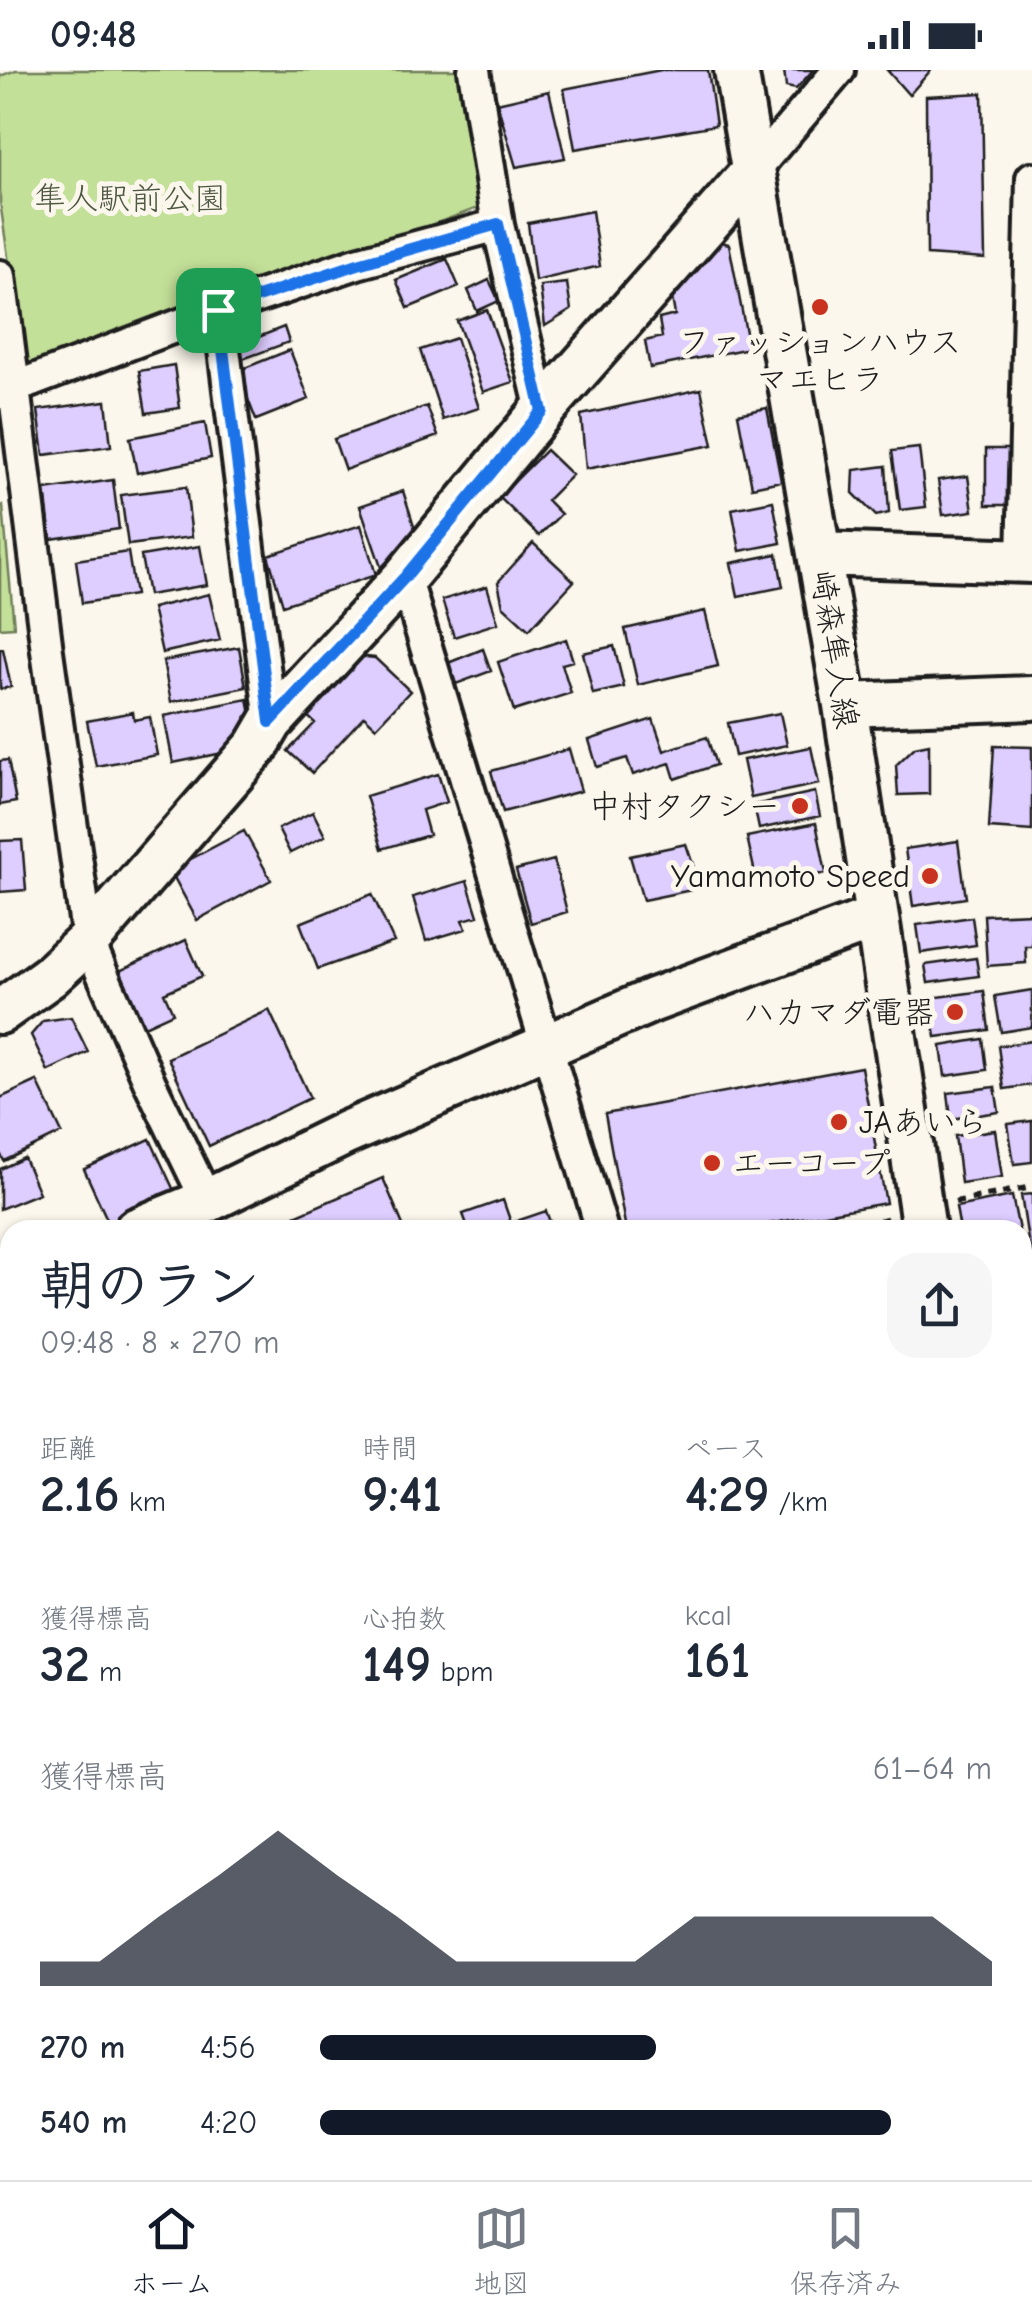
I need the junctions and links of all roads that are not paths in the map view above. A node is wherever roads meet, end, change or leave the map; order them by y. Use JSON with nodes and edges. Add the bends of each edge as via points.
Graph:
{"nodes":[{"id":1,"x":474,"y":70,"type":"edge"},
{"id":2,"x":736,"y":70,"type":"edge"},
{"id":3,"x":840,"y":70,"type":"edge"},
{"id":4,"x":752,"y":174,"type":"junction"},
{"id":5,"x":1032,"y":178,"type":"edge"},
{"id":6,"x":498,"y":224,"type":"junction"},
{"id":7,"x":0,"y":276,"type":"edge"},
{"id":8,"x":218,"y":310,"type":"junction"},
{"id":9,"x":7,"y":391,"type":"edge"},
{"id":10,"x":542,"y":411,"type":"junction"},
{"id":11,"x":820,"y":554,"type":"junction"},
{"id":12,"x":1028,"y":561,"type":"edge"},
{"id":13,"x":405,"y":577,"type":"junction"},
{"id":14,"x":1032,"y":698,"type":"edge"},
{"id":15,"x":844,"y":704,"type":"junction"},
{"id":16,"x":270,"y":722,"type":"junction"},
{"id":17,"x":874,"y":918,"type":"junction"},
{"id":18,"x":88,"y":941,"type":"junction"},
{"id":19,"x":0,"y":1012,"type":"edge"},
{"id":20,"x":548,"y":1046,"type":"junction"},
{"id":21,"x":207,"y":1201,"type":"junction"},
{"id":22,"x":160,"y":1220,"type":"edge"},
{"id":23,"x":599,"y":1220,"type":"edge"},
{"id":24,"x":922,"y":1220,"type":"edge"}],
"edges":[{"from":1,"to":6,"type":"street"},
{"from":2,"to":4,"type":"street","name":"崎森隼人線"},
{"from":3,"to":4,"type":"street"},
{"from":4,"to":10,"type":"street"},
{"from":4,"to":11,"type":"street","name":"崎森隼人線"},
{"from":5,"to":12,"type":"street"},
{"from":6,"to":8,"type":"street"},
{"from":6,"to":10,"type":"street"},
{"from":7,"to":9,"type":"street"},
{"from":8,"to":9,"type":"street"},
{"from":8,"to":16,"type":"street"},
{"from":9,"to":18,"type":"street"},
{"from":10,"to":13,"type":"street"},
{"from":11,"to":12,"type":"street"},
{"from":11,"to":15,"type":"street","name":"崎森隼人線"},
{"from":13,"to":16,"type":"street"},
{"from":13,"to":20,"type":"street"},
{"from":14,"to":15,"type":"street"},
{"from":15,"to":17,"type":"street","name":"崎森隼人線"},
{"from":16,"to":18,"type":"street","via":[[258,746]]},
{"from":17,"to":20,"type":"street"},
{"from":17,"to":24,"type":"street","name":"崎森隼人線"},
{"from":18,"to":19,"type":"street"},
{"from":18,"to":21,"type":"street"},
{"from":20,"to":21,"type":"street"},
{"from":20,"to":23,"type":"street"},
{"from":21,"to":22,"type":"street"}]}
